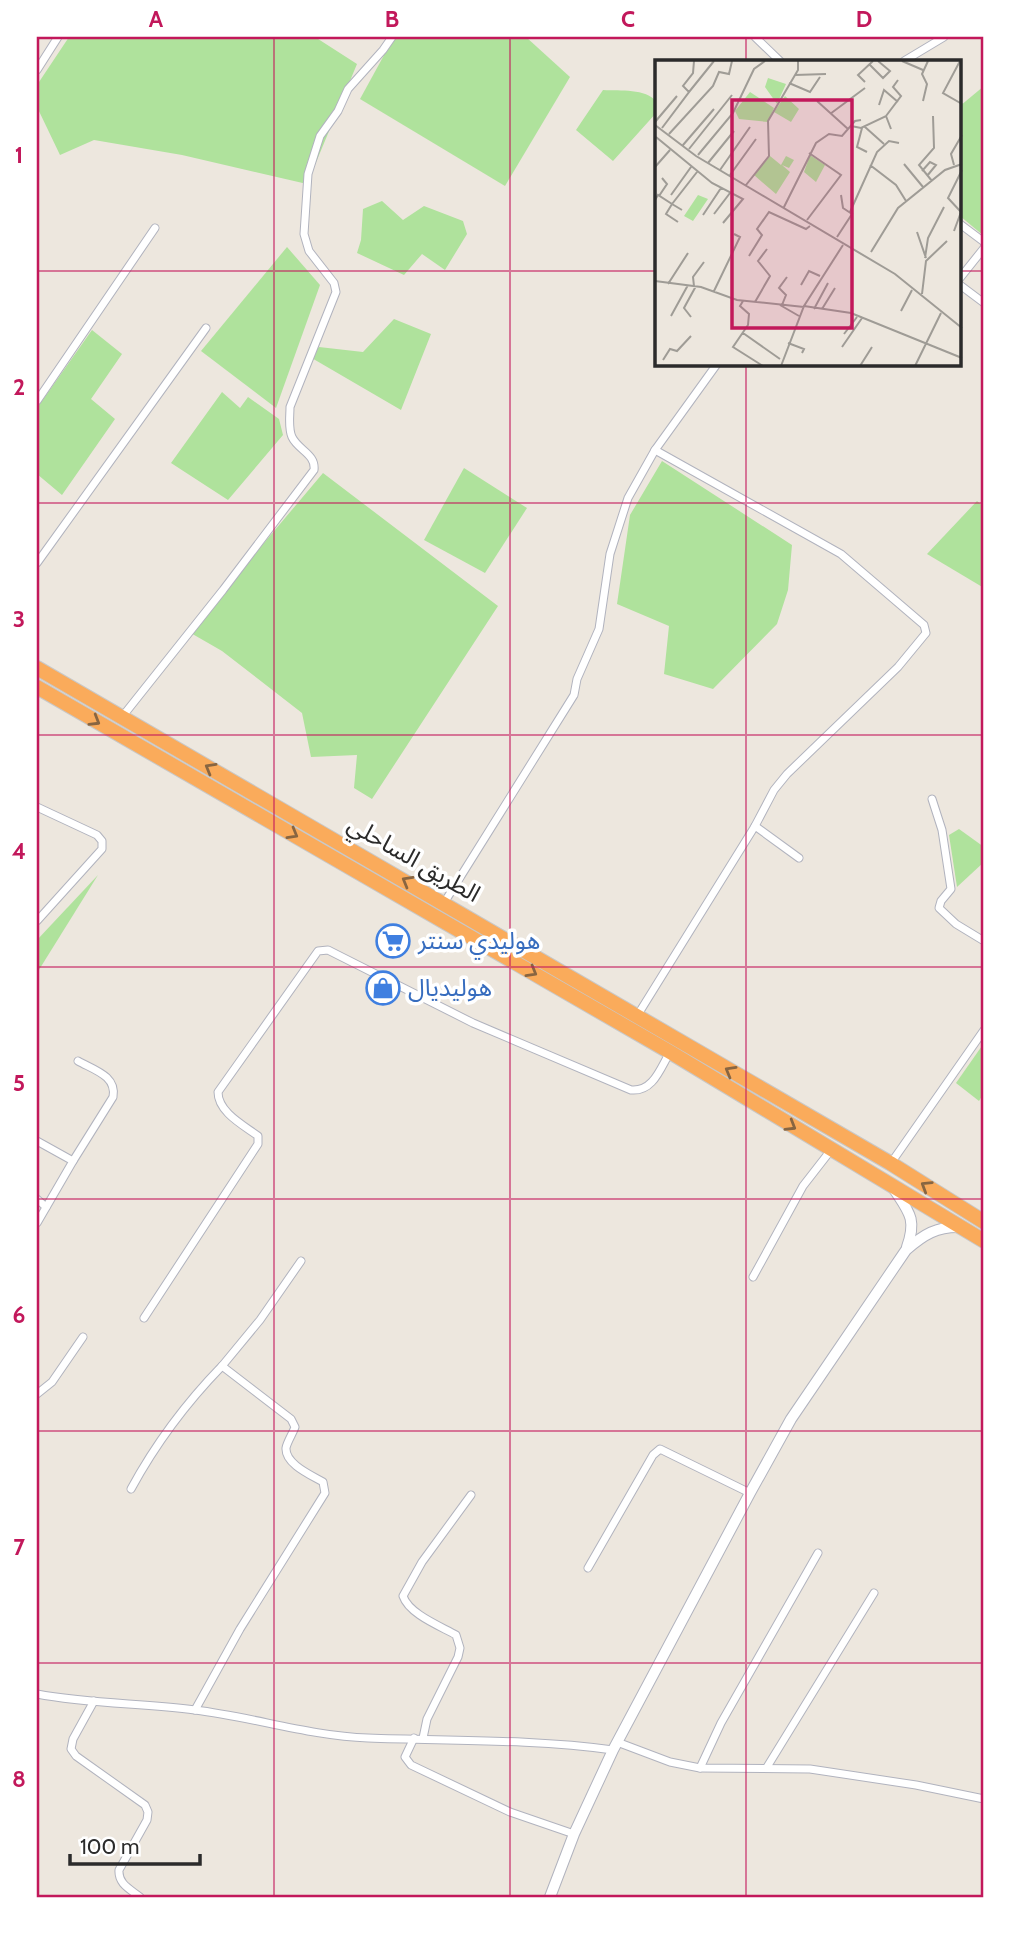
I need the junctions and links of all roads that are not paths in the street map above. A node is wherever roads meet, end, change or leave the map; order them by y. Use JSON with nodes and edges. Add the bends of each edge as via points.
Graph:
{"nodes":[{"id":1,"x":58,"y":37,"type":"edge"},
{"id":2,"x":391,"y":37,"type":"edge"},
{"id":3,"x":755,"y":37,"type":"edge"},
{"id":4,"x":944,"y":37,"type":"edge"},
{"id":5,"x":779,"y":60,"type":"edge"},
{"id":6,"x":906,"y":60,"type":"edge"},
{"id":7,"x":37,"y":70,"type":"edge"},
{"id":8,"x":962,"y":226,"type":"edge"},
{"id":9,"x":155,"y":228,"type":"dead end"},
{"id":10,"x":984,"y":242,"type":"edge"},
{"id":11,"x":984,"y":248,"type":"edge"},
{"id":12,"x":962,"y":276,"type":"edge"},
{"id":13,"x":962,"y":286,"type":"edge"},
{"id":14,"x":984,"y":303,"type":"edge"},
{"id":15,"x":206,"y":328,"type":"dead end"},
{"id":16,"x":716,"y":366,"type":"edge"},
{"id":17,"x":37,"y":401,"type":"edge"},
{"id":18,"x":655,"y":450,"type":"junction"},
{"id":19,"x":37,"y":563,"type":"edge"},
{"id":20,"x":37,"y":668,"type":"edge"},
{"id":21,"x":37,"y":687,"type":"edge"},
{"id":22,"x":121,"y":718,"type":"junction"},
{"id":23,"x":932,"y":799,"type":"dead end"},
{"id":24,"x":37,"y":807,"type":"edge"},
{"id":25,"x":755,"y":826,"type":"junction"},
{"id":26,"x":799,"y":858,"type":"dead end"},
{"id":27,"x":444,"y":903,"type":"junction"},
{"id":28,"x":37,"y":921,"type":"edge"},
{"id":29,"x":984,"y":941,"type":"edge"},
{"id":30,"x":636,"y":1016,"type":"junction"},
{"id":31,"x":984,"y":1030,"type":"edge"},
{"id":32,"x":670,"y":1052,"type":"junction"},
{"id":33,"x":78,"y":1061,"type":"dead end"},
{"id":34,"x":37,"y":1141,"type":"edge"},
{"id":35,"x":831,"y":1150,"type":"junction"},
{"id":36,"x":73,"y":1161,"type":"junction"},
{"id":37,"x":890,"y":1163,"type":"junction"},
{"id":38,"x":893,"y":1186,"type":"junction"},
{"id":39,"x":37,"y":1199,"type":"edge"},
{"id":40,"x":46,"y":1207,"type":"junction"},
{"id":41,"x":984,"y":1222,"type":"edge"},
{"id":42,"x":37,"y":1223,"type":"edge"},
{"id":43,"x":964,"y":1228,"type":"junction"},
{"id":44,"x":984,"y":1241,"type":"edge"},
{"id":45,"x":905,"y":1250,"type":"junction"},
{"id":46,"x":301,"y":1261,"type":"dead end"},
{"id":47,"x":753,"y":1277,"type":"dead end"},
{"id":48,"x":144,"y":1318,"type":"dead end"},
{"id":49,"x":83,"y":1337,"type":"dead end"},
{"id":50,"x":222,"y":1366,"type":"junction"},
{"id":51,"x":37,"y":1394,"type":"edge"},
{"id":52,"x":131,"y":1489,"type":"dead end"},
{"id":53,"x":750,"y":1493,"type":"junction"},
{"id":54,"x":471,"y":1495,"type":"dead end"},
{"id":55,"x":818,"y":1553,"type":"dead end"},
{"id":56,"x":588,"y":1568,"type":"dead end"},
{"id":57,"x":874,"y":1593,"type":"dead end"},
{"id":58,"x":37,"y":1694,"type":"edge"},
{"id":59,"x":94,"y":1701,"type":"junction"},
{"id":60,"x":195,"y":1710,"type":"junction"},
{"id":61,"x":414,"y":1738,"type":"junction"},
{"id":62,"x":423,"y":1738,"type":"junction"},
{"id":63,"x":615,"y":1746,"type":"junction"},
{"id":64,"x":767,"y":1767,"type":"junction"},
{"id":65,"x":700,"y":1769,"type":"junction"},
{"id":66,"x":984,"y":1799,"type":"edge"},
{"id":67,"x":574,"y":1834,"type":"junction"},
{"id":68,"x":140,"y":1897,"type":"edge"},
{"id":69,"x":550,"y":1897,"type":"edge"}],
"edges":[{"from":1,"to":7,"type":"street"},
{"from":2,"to":22,"type":"street","via":[[348,89],[320,136],[308,174],[304,234],[309,251],[336,292],[290,407],[293,438],[313,459],[314,470]]},
{"from":3,"to":5,"type":"street"},
{"from":4,"to":6,"type":"street"},
{"from":8,"to":10,"type":"street"},
{"from":9,"to":17,"type":"street"},
{"from":11,"to":12,"type":"street"},
{"from":13,"to":14,"type":"street"},
{"from":15,"to":19,"type":"street"},
{"from":16,"to":18,"type":"street"},
{"from":18,"to":25,"type":"street","via":[[842,554],[926,630],[898,667],[787,774]]},
{"from":18,"to":27,"type":"street","via":[[628,498],[610,554],[600,629],[574,695]]},
{"from":20,"to":22,"type":"highway","name":"الطريق الساحلي"},
{"from":21,"to":32,"type":"highway","name":"الطريق الساحلي","one_way":true},
{"from":27,"to":22,"type":"highway","name":"الطريق الساحلي","one_way":true},
{"from":23,"to":29,"type":"street","via":[[951,889],[939,908],[956,925]]},
{"from":24,"to":28,"type":"street","via":[[97,835],[102,849]]},
{"from":25,"to":26,"type":"street"},
{"from":25,"to":30,"type":"street"},
{"from":27,"to":30,"type":"highway","name":"الطريق الساحلي"},
{"from":37,"to":30,"type":"highway","name":"الطريق الساحلي","one_way":true},
{"from":31,"to":37,"type":"street"},
{"from":32,"to":35,"type":"highway","name":"الطريق الساحلي","one_way":true},
{"from":32,"to":48,"type":"street","via":[[650,1085],[631,1090],[473,1023],[328,950],[318,951],[218,1092],[222,1108],[257,1136],[258,1144]]},
{"from":33,"to":36,"type":"street","via":[[109,1078],[115,1088]]},
{"from":34,"to":36,"type":"street"},
{"from":35,"to":38,"type":"highway","name":"الطريق الساحلي"},
{"from":35,"to":47,"type":"street","via":[[803,1186]]},
{"from":36,"to":40,"type":"street"},
{"from":41,"to":37,"type":"highway","name":"الطريق الساحلي","one_way":true},
{"from":38,"to":43,"type":"highway","name":"الطريق الساحلي"},
{"from":38,"to":45,"type":"street","via":[[912,1217]]},
{"from":39,"to":40,"type":"street"},
{"from":40,"to":42,"type":"street"},
{"from":43,"to":44,"type":"highway","name":"الطريق الساحلي"},
{"from":43,"to":45,"type":"street","via":[[931,1232]]},
{"from":45,"to":53,"type":"street","via":[[791,1419]]},
{"from":46,"to":50,"type":"street"},
{"from":49,"to":51,"type":"street","via":[[52,1382]]},
{"from":50,"to":52,"type":"street","via":[[184,1407]]},
{"from":50,"to":60,"type":"street","via":[[292,1419],[295,1427],[286,1448],[289,1457],[323,1482],[325,1493]]},
{"from":53,"to":56,"type":"street","via":[[660,1449]]},
{"from":53,"to":63,"type":"street"},
{"from":54,"to":62,"type":"street","via":[[403,1596],[422,1615],[456,1635],[460,1648]]},
{"from":55,"to":65,"type":"street","via":[[720,1723]]},
{"from":57,"to":64,"type":"street"},
{"from":58,"to":59,"type":"street"},
{"from":59,"to":60,"type":"street"},
{"from":59,"to":68,"type":"street","via":[[71,1749],[145,1805],[147,1820],[118,1877]]},
{"from":60,"to":61,"type":"street","via":[[330,1735]]},
{"from":61,"to":62,"type":"street"},
{"from":61,"to":67,"type":"street","via":[[405,1757],[411,1765],[521,1817]]},
{"from":62,"to":63,"type":"street"},
{"from":63,"to":65,"type":"street"},
{"from":63,"to":67,"type":"street"},
{"from":64,"to":65,"type":"street"},
{"from":64,"to":66,"type":"street","via":[[845,1774]]},
{"from":67,"to":69,"type":"street"}]}
